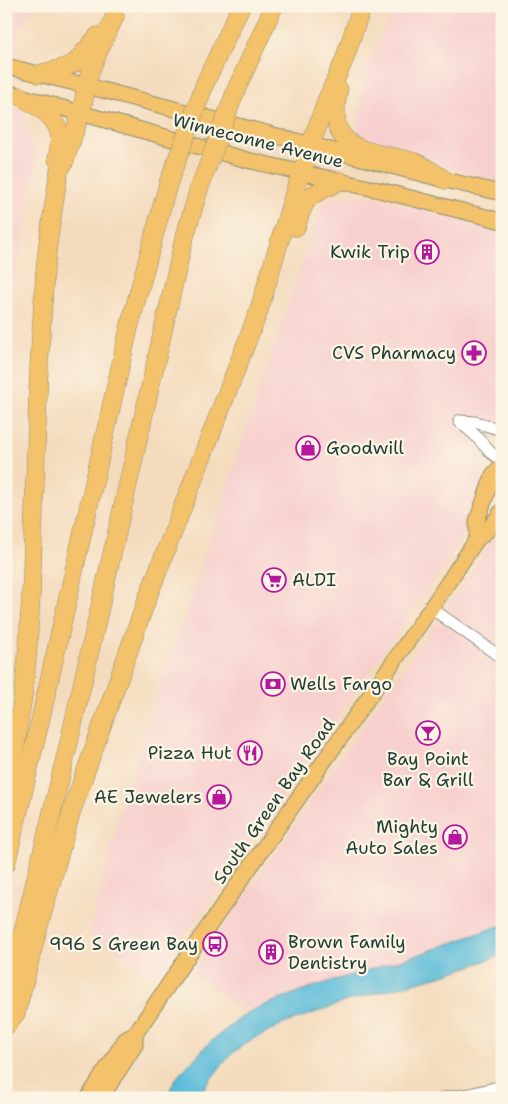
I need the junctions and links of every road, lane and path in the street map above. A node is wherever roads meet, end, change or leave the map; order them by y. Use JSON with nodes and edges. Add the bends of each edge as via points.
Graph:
{"nodes":[{"id":1,"x":241,"y":6,"type":"edge"},
{"id":2,"x":274,"y":6,"type":"edge"},
{"id":3,"x":362,"y":6,"type":"edge"},
{"id":4,"x":118,"y":11,"type":"edge"},
{"id":5,"x":345,"y":58,"type":"junction"},
{"id":6,"x":6,"y":66,"type":"edge"},
{"id":7,"x":39,"y":74,"type":"junction"},
{"id":8,"x":87,"y":86,"type":"junction"},
{"id":9,"x":13,"y":94,"type":"edge"},
{"id":10,"x":80,"y":112,"type":"junction"},
{"id":11,"x":311,"y":144,"type":"junction"},
{"id":12,"x":59,"y":171,"type":"junction"},
{"id":13,"x":302,"y":173,"type":"junction"},
{"id":14,"x":445,"y":180,"type":"junction"},
{"id":15,"x":340,"y":182,"type":"junction"},
{"id":16,"x":502,"y":193,"type":"edge"},
{"id":17,"x":502,"y":220,"type":"edge"},
{"id":18,"x":258,"y":313,"type":"junction"},
{"id":19,"x":502,"y":430,"type":"edge"},
{"id":20,"x":501,"y":465,"type":"edge"},
{"id":21,"x":502,"y":511,"type":"edge"},
{"id":22,"x":477,"y":539,"type":"junction"},
{"id":23,"x":431,"y":608,"type":"junction"},
{"id":24,"x":502,"y":658,"type":"edge"},
{"id":25,"x":6,"y":813,"type":"edge"},
{"id":26,"x":6,"y":864,"type":"edge"},
{"id":27,"x":6,"y":1001,"type":"edge"},
{"id":28,"x":6,"y":1026,"type":"edge"},
{"id":29,"x":130,"y":1037,"type":"junction"},
{"id":30,"x":502,"y":1086,"type":"edge"},
{"id":31,"x":76,"y":1098,"type":"edge"},
{"id":32,"x":88,"y":1098,"type":"edge"},
{"id":33,"x":101,"y":1098,"type":"edge"},
{"id":34,"x":444,"y":1098,"type":"edge"}],
"edges":[{"from":1,"to":26,"type":"highway","bridge":true,"via":[[206,81],[168,184],[129,328]]},
{"from":2,"to":27,"type":"highway","bridge":true,"via":[[236,90],[183,242],[70,738]]},
{"from":3,"to":5,"type":"highway"},
{"from":4,"to":7,"type":"highway","via":[[75,63]]},
{"from":4,"to":8,"type":"highway","via":[[91,68]]},
{"from":5,"to":11,"type":"highway"},
{"from":5,"to":14,"type":"highway","via":[[344,76],[336,101],[338,129],[343,136],[357,148],[418,164]]},
{"from":6,"to":7,"type":"main road","name":"Winneconne Avenue"},
{"from":7,"to":8,"type":"main road","name":"Winneconne Avenue"},
{"from":8,"to":10,"type":"highway"},
{"from":8,"to":11,"type":"main road","name":"Winneconne Avenue"},
{"from":9,"to":10,"type":"main road","name":"Winneconne Avenue"},
{"from":9,"to":12,"type":"highway","via":[[48,114],[56,124],[60,141],[56,162]]},
{"from":10,"to":12,"type":"highway"},
{"from":10,"to":13,"type":"main road","name":"Winneconne Avenue"},
{"from":11,"to":13,"type":"highway"},
{"from":11,"to":14,"type":"main road","name":"Winneconne Avenue"},
{"from":12,"to":25,"type":"highway","via":[[45,271],[25,681]]},
{"from":13,"to":15,"type":"main road","name":"Winneconne Avenue"},
{"from":13,"to":18,"type":"highway"},
{"from":14,"to":16,"type":"main road","name":"Winneconne Avenue"},
{"from":15,"to":17,"type":"main road","name":"Winneconne Avenue"},
{"from":15,"to":18,"type":"highway","via":[[312,195],[302,208],[274,294]]},
{"from":18,"to":28,"type":"highway","via":[[147,599],[72,810],[16,1013]]},
{"from":19,"to":20,"type":"street","via":[[476,422],[459,421],[475,434]]},
{"from":20,"to":22,"type":"main road","name":"South Green Bay Road","via":[[493,475],[478,521]]},
{"from":21,"to":22,"type":"main road","name":"South Green Bay Road"},
{"from":22,"to":23,"type":"main road","name":"South Green Bay Road"},
{"from":23,"to":24,"type":"street"},
{"from":23,"to":29,"type":"main road","name":"South Green Bay Road"},
{"from":29,"to":31,"type":"main road","via":[[109,1054]]},
{"from":29,"to":32,"type":"main road","name":"South Green Bay Road"},
{"from":29,"to":33,"type":"main road","name":"South Green Bay Road","via":[[134,1045]]},
{"from":30,"to":34,"type":"street"}]}
